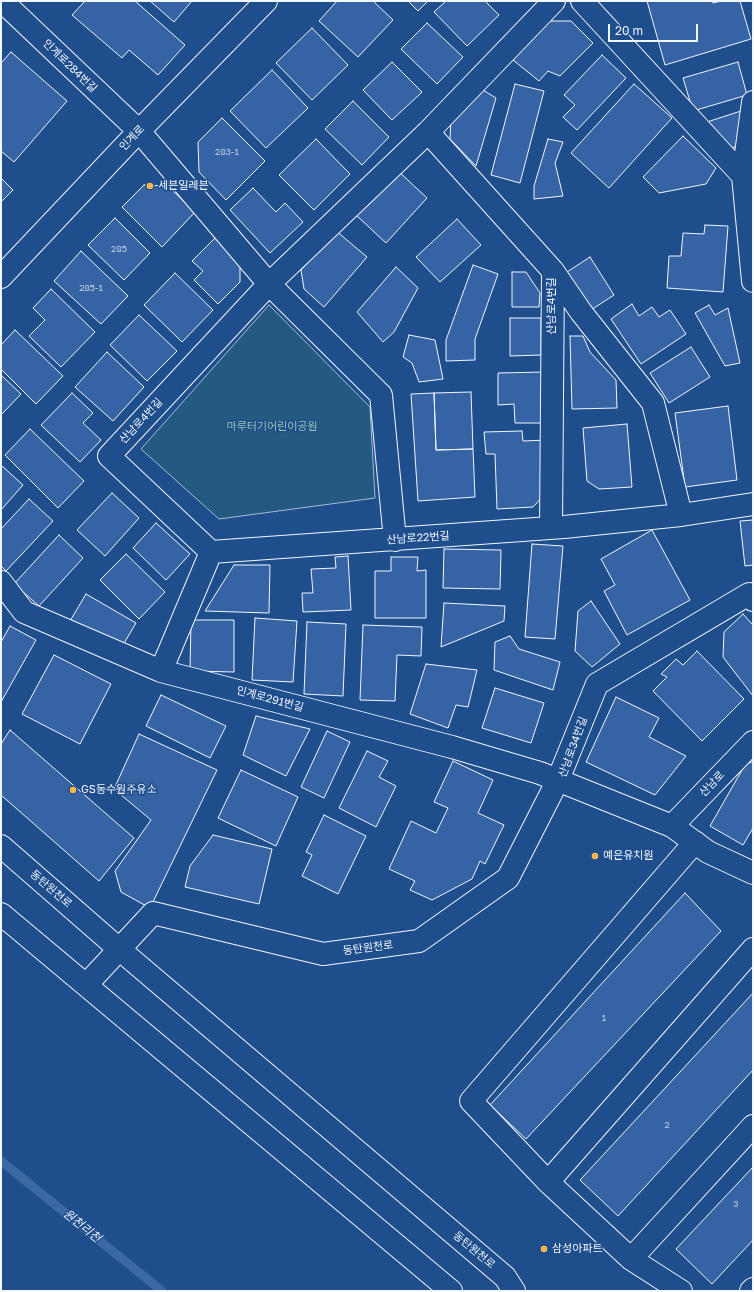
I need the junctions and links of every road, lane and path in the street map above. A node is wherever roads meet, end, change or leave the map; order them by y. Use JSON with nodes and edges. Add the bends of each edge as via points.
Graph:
{"nodes":[{"id":1,"x":2,"y":1,"type":"edge"},
{"id":2,"x":266,"y":1,"type":"edge"},
{"id":3,"x":554,"y":1,"type":"edge"},
{"id":4,"x":582,"y":1,"type":"edge"},
{"id":5,"x":753,"y":102,"type":"edge"},
{"id":6,"x":139,"y":131,"type":"junction"},
{"id":7,"x":428,"y":132,"type":"junction"},
{"id":8,"x":743,"y":176,"type":"junction"},
{"id":9,"x":553,"y":271,"type":"junction"},
{"id":10,"x":1,"y":277,"type":"edge"},
{"id":11,"x":753,"y":281,"type":"edge"},
{"id":12,"x":269,"y":284,"type":"junction"},
{"id":13,"x":753,"y":504,"type":"edge"},
{"id":14,"x":681,"y":515,"type":"junction"},
{"id":15,"x":551,"y":528,"type":"junction"},
{"id":16,"x":395,"y":540,"type":"junction"},
{"id":17,"x":211,"y":552,"type":"junction"},
{"id":18,"x":1,"y":582,"type":"edge"},
{"id":19,"x":753,"y":600,"type":"edge"},
{"id":20,"x":161,"y":671,"type":"junction"},
{"id":21,"x":753,"y":742,"type":"edge"},
{"id":22,"x":558,"y":780,"type":"junction"},
{"id":23,"x":672,"y":826,"type":"junction"},
{"id":24,"x":695,"y":842,"type":"junction"},
{"id":25,"x":1,"y":846,"type":"edge"},
{"id":26,"x":753,"y":873,"type":"edge"},
{"id":27,"x":1,"y":914,"type":"edge"},
{"id":28,"x":119,"y":949,"type":"junction"},
{"id":29,"x":753,"y":949,"type":"edge"},
{"id":30,"x":87,"y":984,"type":"junction"},
{"id":31,"x":753,"y":1126,"type":"edge"},
{"id":32,"x":548,"y":1182,"type":"junction"},
{"id":33,"x":631,"y":1259,"type":"junction"},
{"id":34,"x":451,"y":1291,"type":"edge"},
{"id":35,"x":514,"y":1291,"type":"edge"},
{"id":36,"x":681,"y":1291,"type":"edge"}],
"edges":[{"from":1,"to":6,"type":"street","name":"인계로284번길"},
{"from":2,"to":6,"type":"street","name":"인계로"},
{"from":3,"to":7,"type":"street","name":"산남로4번길"},
{"from":4,"to":8,"type":"street"},
{"from":5,"to":8,"type":"street"},
{"from":6,"to":10,"type":"street","name":"인계로"},
{"from":6,"to":12,"type":"street"},
{"from":7,"to":9,"type":"street","name":"산남로4번길"},
{"from":7,"to":12,"type":"street","name":"산남로4번길"},
{"from":8,"to":11,"type":"street"},
{"from":9,"to":14,"type":"street","via":[[581,312],[653,403]]},
{"from":9,"to":15,"type":"street","name":"산남로4번길"},
{"from":12,"to":16,"type":"street","via":[[381,395]]},
{"from":12,"to":17,"type":"street","name":"산남로4번길","via":[[109,456]]},
{"from":13,"to":14,"type":"street","name":"산남로22번길"},
{"from":14,"to":15,"type":"street","name":"산남로22번길"},
{"from":15,"to":16,"type":"street","name":"산남로22번길"},
{"from":16,"to":17,"type":"street","name":"산남로22번길"},
{"from":17,"to":20,"type":"street"},
{"from":18,"to":20,"type":"street","name":"인계로291번길","via":[[24,612]]},
{"from":19,"to":22,"type":"street","name":"산남로34번길","via":[[749,594],[598,684]]},
{"from":20,"to":22,"type":"street","name":"인계로291번길","via":[[452,747]]},
{"from":21,"to":23,"type":"street","name":"산남로"},
{"from":22,"to":23,"type":"street","name":"산남로34번길"},
{"from":22,"to":28,"type":"street","name":"동탄원천로","via":[[508,878],[419,941],[323,954],[153,913]]},
{"from":23,"to":24,"type":"street","name":"산남로34번길"},
{"from":24,"to":26,"type":"street","name":"산남로34번길","via":[[708,852]]},
{"from":24,"to":32,"type":"street","via":[[470,1102]]},
{"from":25,"to":28,"type":"street","name":"동탄원천로"},
{"from":27,"to":30,"type":"street"},
{"from":28,"to":30,"type":"street","name":"동탄원천로"},
{"from":28,"to":35,"type":"street","name":"동탄원천로","via":[[505,1277]]},
{"from":29,"to":32,"type":"street"},
{"from":30,"to":34,"type":"street"},
{"from":31,"to":33,"type":"street"},
{"from":32,"to":33,"type":"street"},
{"from":33,"to":36,"type":"street"}]}
